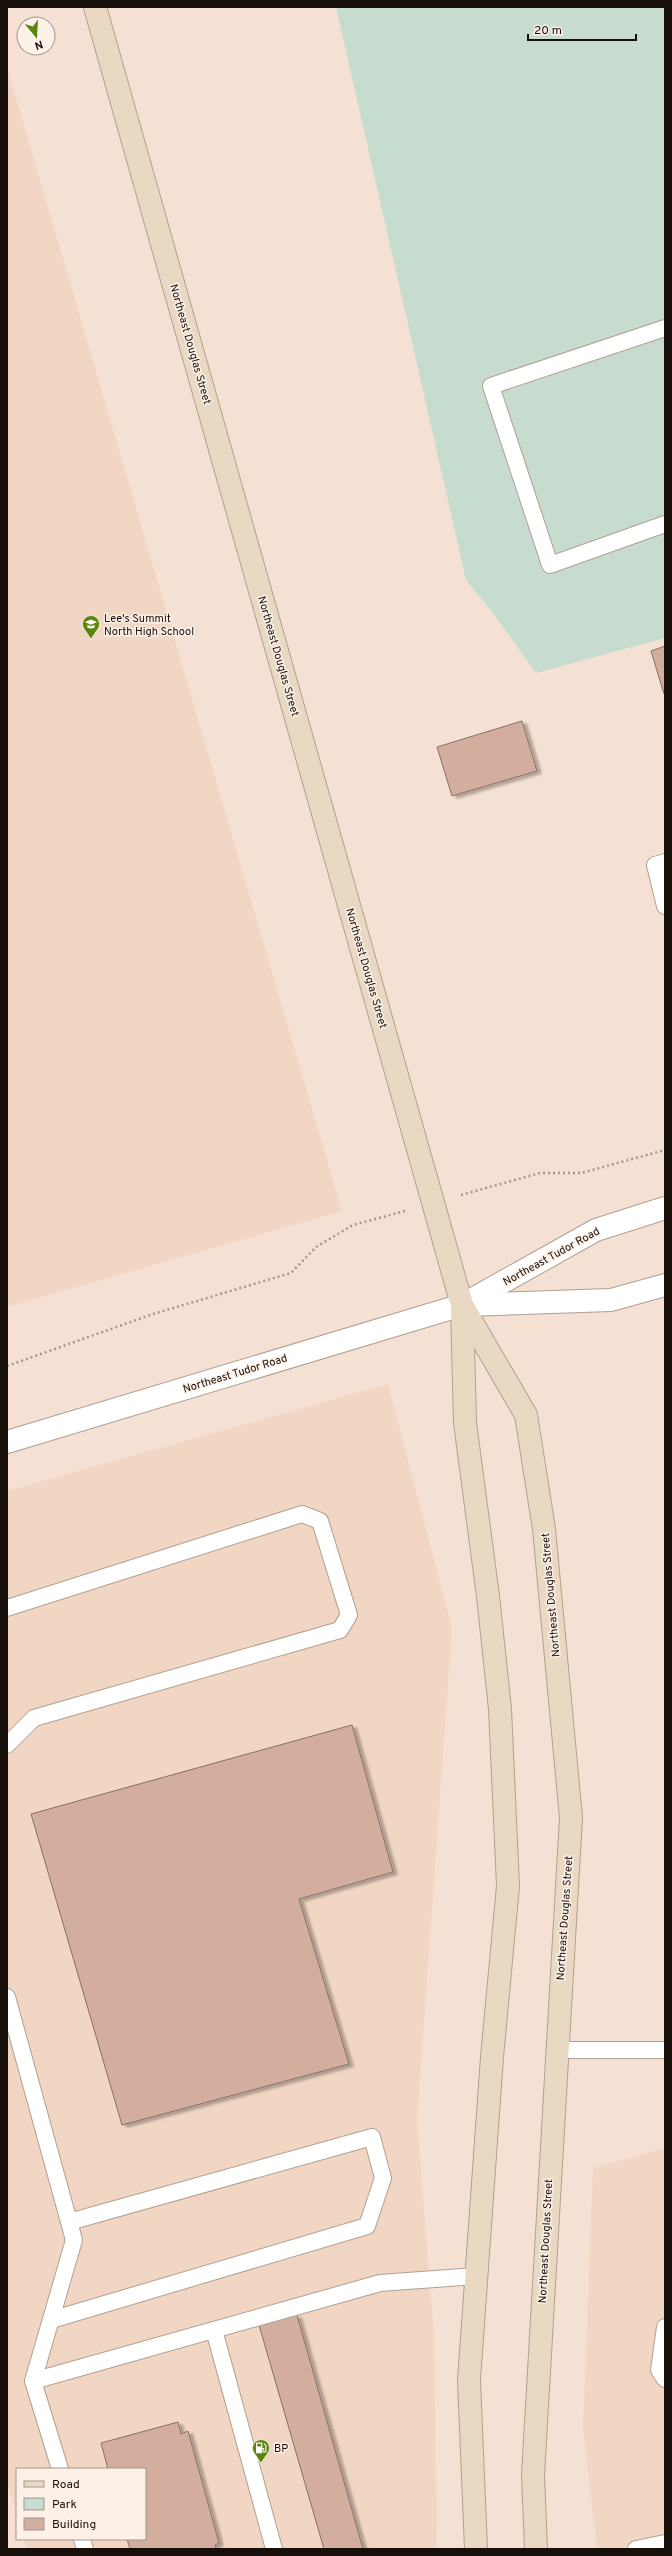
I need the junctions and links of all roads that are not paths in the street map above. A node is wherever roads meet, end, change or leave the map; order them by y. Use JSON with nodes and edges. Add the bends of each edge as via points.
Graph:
{"nodes":[{"id":1,"x":95,"y":7,"type":"edge"},
{"id":2,"x":665,"y":328,"type":"edge"},
{"id":3,"x":665,"y":524,"type":"edge"},
{"id":4,"x":665,"y":862,"type":"edge"},
{"id":5,"x":665,"y":906,"type":"edge"},
{"id":6,"x":665,"y":1208,"type":"edge"},
{"id":7,"x":665,"y":1285,"type":"edge"},
{"id":8,"x":462,"y":1305,"type":"junction"},
{"id":9,"x":7,"y":1442,"type":"edge"},
{"id":10,"x":7,"y":1608,"type":"edge"},
{"id":11,"x":7,"y":1745,"type":"edge"},
{"id":12,"x":7,"y":1997,"type":"edge"},
{"id":13,"x":556,"y":2050,"type":"junction"},
{"id":14,"x":665,"y":2050,"type":"edge"},
{"id":15,"x":69,"y":2222,"type":"junction"},
{"id":16,"x":476,"y":2276,"type":"junction"},
{"id":17,"x":51,"y":2320,"type":"junction"},
{"id":18,"x":665,"y":2327,"type":"edge"},
{"id":19,"x":214,"y":2330,"type":"junction"},
{"id":20,"x":665,"y":2379,"type":"edge"},
{"id":21,"x":33,"y":2382,"type":"junction"},
{"id":22,"x":60,"y":2468,"type":"edge"},
{"id":23,"x":665,"y":2543,"type":"edge"},
{"id":24,"x":274,"y":2549,"type":"edge"},
{"id":25,"x":476,"y":2549,"type":"edge"},
{"id":26,"x":536,"y":2549,"type":"edge"},
{"id":27,"x":636,"y":2549,"type":"edge"}],
"edges":[{"from":1,"to":8,"type":"main road","name":"Northeast Douglas Street"},
{"from":2,"to":3,"type":"lane","via":[[491,386],[550,565]]},
{"from":4,"to":5,"type":"lane","via":[[655,865]]},
{"from":6,"to":8,"type":"street","name":"Northeast Tudor Road","via":[[596,1230]]},
{"from":7,"to":8,"type":"street","name":"Northeast Tudor Road","via":[[611,1300]]},
{"from":8,"to":9,"type":"street","name":"Northeast Tudor Road"},
{"from":8,"to":13,"type":"main road","name":"Northeast Douglas Street","via":[[526,1415],[544,1529],[571,1818]]},
{"from":8,"to":16,"type":"main road","name":"Northeast Douglas Street","via":[[465,1423],[500,1709],[508,1886]]},
{"from":10,"to":11,"type":"lane","via":[[302,1514],[320,1521],[349,1615],[340,1630],[34,1718]]},
{"from":12,"to":15,"type":"lane"},
{"from":13,"to":14,"type":"lane"},
{"from":13,"to":26,"type":"main road","name":"Northeast Douglas Street","via":[[533,2475]]},
{"from":15,"to":17,"type":"lane","via":[[74,2240]]},
{"from":15,"to":17,"type":"lane","via":[[372,2137],[383,2178],[367,2226]]},
{"from":16,"to":19,"type":"lane","via":[[380,2283]]},
{"from":16,"to":25,"type":"main road","name":"Northeast Douglas Street","via":[[469,2380]]},
{"from":17,"to":21,"type":"lane"},
{"from":18,"to":20,"type":"lane","via":[[659,2370]]},
{"from":19,"to":21,"type":"lane"},
{"from":19,"to":24,"type":"lane"},
{"from":21,"to":22,"type":"lane"},
{"from":23,"to":27,"type":"lane"}]}
